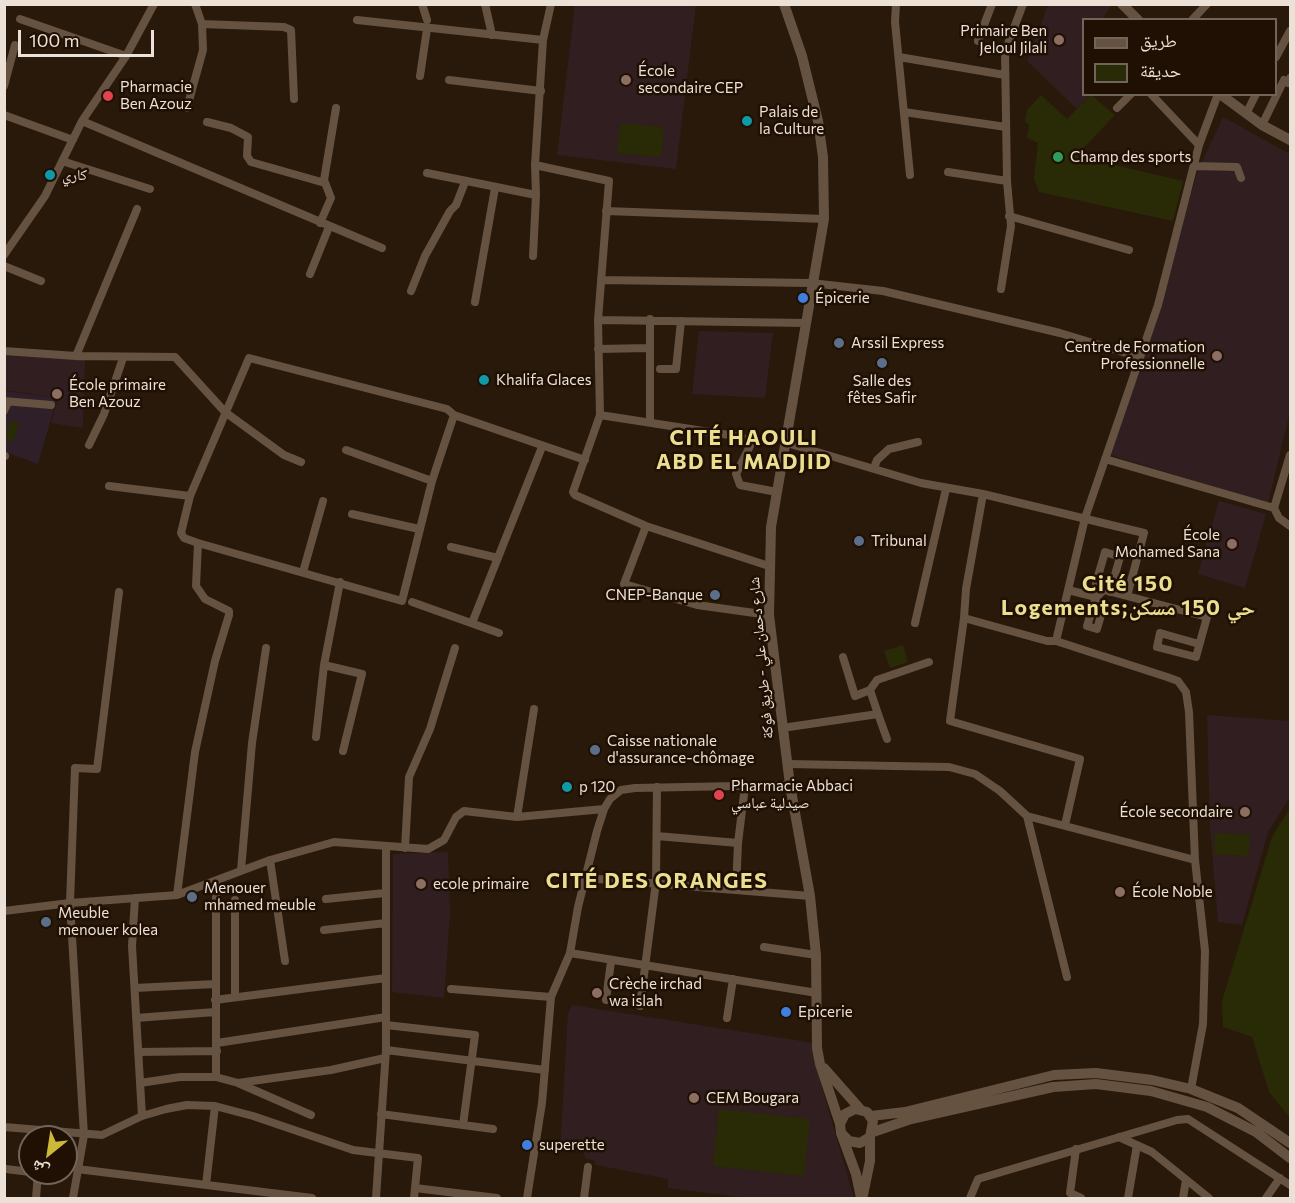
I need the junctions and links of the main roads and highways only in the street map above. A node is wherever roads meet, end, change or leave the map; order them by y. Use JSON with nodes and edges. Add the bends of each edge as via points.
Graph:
{"nodes":[{"id":1,"x":784,"y":4,"type":"edge"},
{"id":2,"x":789,"y":4,"type":"edge"},
{"id":3,"x":1122,"y":4,"type":"edge"},
{"id":4,"x":788,"y":17,"type":"junction"},
{"id":5,"x":1136,"y":18,"type":"edge"},
{"id":6,"x":1222,"y":96,"type":"edge"},
{"id":7,"x":1290,"y":140,"type":"edge"},
{"id":8,"x":820,"y":1064,"type":"junction"},
{"id":9,"x":866,"y":1113,"type":"junction"},
{"id":10,"x":840,"y":1129,"type":"junction"},
{"id":11,"x":872,"y":1134,"type":"junction"},
{"id":12,"x":1290,"y":1143,"type":"edge"},
{"id":13,"x":1290,"y":1158,"type":"edge"},
{"id":14,"x":862,"y":1198,"type":"edge"}],
"edges":[{"from":1,"to":4,"type":"main road","name":"شارع دحمان علي - طريق فوكة"},
{"from":2,"to":4,"type":"main road"},
{"from":3,"to":5,"type":"main road"},
{"from":4,"to":8,"type":"main road","name":"شارع دحمان علي - طريق فوكة","via":[[818,121],[824,219],[777,492],[769,566],[770,615],[787,765],[810,896]]},
{"from":6,"to":7,"type":"main road"},
{"from":8,"to":9,"type":"main road"},
{"from":8,"to":10,"type":"main road","name":"شارع دحمان علي - طريق فوكة"},
{"from":9,"to":10,"type":"main road","via":[[850,1111]]},
{"from":9,"to":11,"type":"main road"},
{"from":9,"to":12,"type":"main road","via":[[905,1112],[1026,1081],[1077,1073],[1152,1080],[1191,1089],[1238,1108]]},
{"from":10,"to":11,"type":"main road","via":[[855,1143]]},
{"from":10,"to":14,"type":"main road","name":"شارع دحمان علي - طريق فوكة"},
{"from":11,"to":13,"type":"main road","via":[[911,1119],[1053,1087],[1096,1084],[1151,1091],[1207,1107],[1256,1132]]},
{"from":11,"to":14,"type":"main road","name":"شارع دحمان علي - طريق فوكة"}]}
